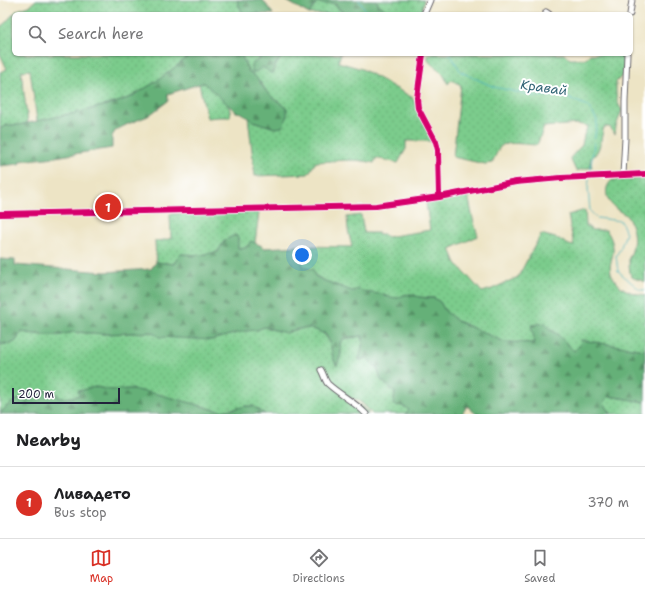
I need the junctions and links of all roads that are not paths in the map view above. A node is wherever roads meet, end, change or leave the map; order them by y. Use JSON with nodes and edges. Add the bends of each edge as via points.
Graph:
{"nodes":[{"id":1,"x":430,"y":0,"type":"edge"},
{"id":2,"x":632,"y":0,"type":"edge"},
{"id":3,"x":425,"y":12,"type":"edge"},
{"id":4,"x":630,"y":12,"type":"edge"},
{"id":5,"x":423,"y":56,"type":"edge"},
{"id":6,"x":627,"y":56,"type":"edge"},
{"id":7,"x":645,"y":174,"type":"edge"},
{"id":8,"x":623,"y":175,"type":"junction"},
{"id":9,"x":439,"y":197,"type":"junction"},
{"id":10,"x":0,"y":214,"type":"edge"},
{"id":11,"x":321,"y":370,"type":"dead end"},
{"id":12,"x":366,"y":414,"type":"edge"}],
"edges":[{"from":1,"to":3,"type":"street"},
{"from":2,"to":4,"type":"street"},
{"from":5,"to":9,"type":"street","via":[[418,108],[438,150]]},
{"from":6,"to":8,"type":"street"},
{"from":7,"to":8,"type":"street"},
{"from":8,"to":9,"type":"street","via":[[516,182]]},
{"from":9,"to":10,"type":"street","via":[[376,206]]},
{"from":11,"to":12,"type":"street","via":[[328,384]]}]}
